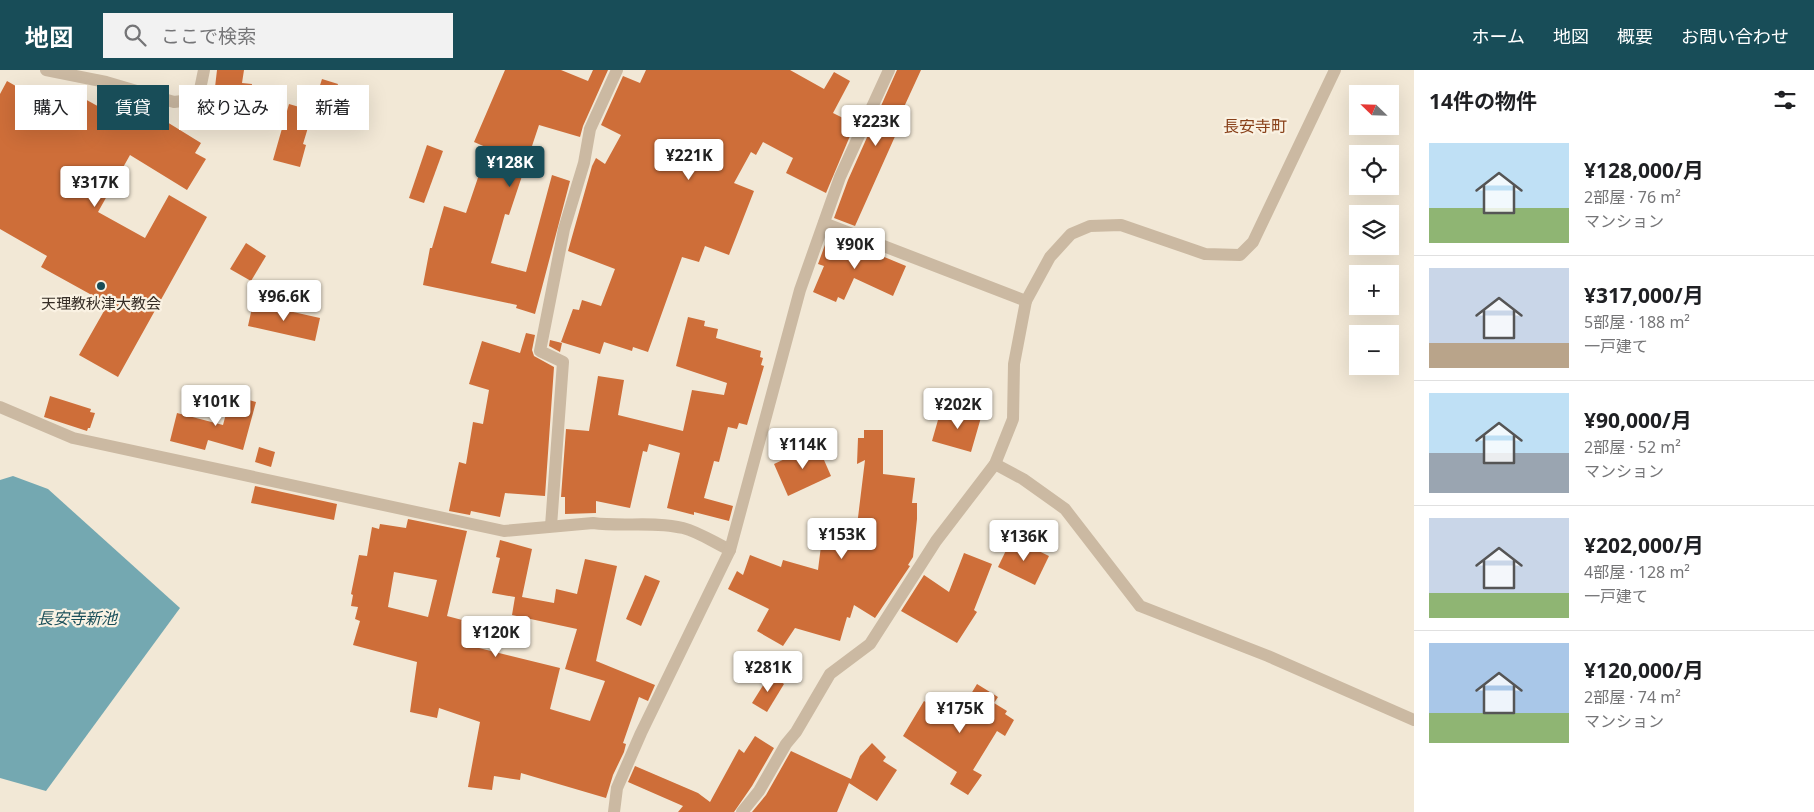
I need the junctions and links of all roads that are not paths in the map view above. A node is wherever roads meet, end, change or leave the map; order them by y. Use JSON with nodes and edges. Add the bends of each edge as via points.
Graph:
{"nodes":[{"id":1,"x":46,"y":70,"type":"edge"},
{"id":2,"x":204,"y":70,"type":"edge"},
{"id":3,"x":617,"y":70,"type":"edge"},
{"id":4,"x":889,"y":70,"type":"edge"},
{"id":5,"x":1335,"y":70,"type":"edge"},
{"id":6,"x":106,"y":76,"type":"edge"},
{"id":7,"x":824,"y":223,"type":"junction"},
{"id":8,"x":1026,"y":301,"type":"junction"},
{"id":9,"x":0,"y":407,"type":"edge"},
{"id":10,"x":995,"y":464,"type":"junction"},
{"id":11,"x":551,"y":526,"type":"junction"},
{"id":12,"x":730,"y":550,"type":"junction"},
{"id":13,"x":1414,"y":720,"type":"edge"},
{"id":14,"x":614,"y":812,"type":"edge"},
{"id":15,"x":742,"y":812,"type":"edge"}],
"edges":[{"from":1,"to":6,"type":"street"},
{"from":2,"to":6,"type":"street","via":[[198,99],[174,102]]},
{"from":3,"to":11,"type":"street","via":[[590,129],[584,163],[564,229],[540,351],[563,362]]},
{"from":4,"to":7,"type":"street","via":[[840,177]]},
{"from":5,"to":8,"type":"street","via":[[1253,242],[1240,255],[1205,254],[1121,225],[1090,226],[1070,234],[1050,257]]},
{"from":7,"to":8,"type":"street"},
{"from":7,"to":12,"type":"street","via":[[800,290]]},
{"from":8,"to":10,"type":"street","via":[[1014,364],[1013,419]]},
{"from":9,"to":11,"type":"street","via":[[73,438],[504,530]]},
{"from":10,"to":13,"type":"street","via":[[1023,479],[1065,509],[1140,606],[1268,656]]},
{"from":10,"to":15,"type":"street","via":[[936,541],[870,644],[830,674],[796,732]]},
{"from":11,"to":12,"type":"street","via":[[637,523],[684,528]]},
{"from":12,"to":14,"type":"street","via":[[641,733],[617,788]]}]}
